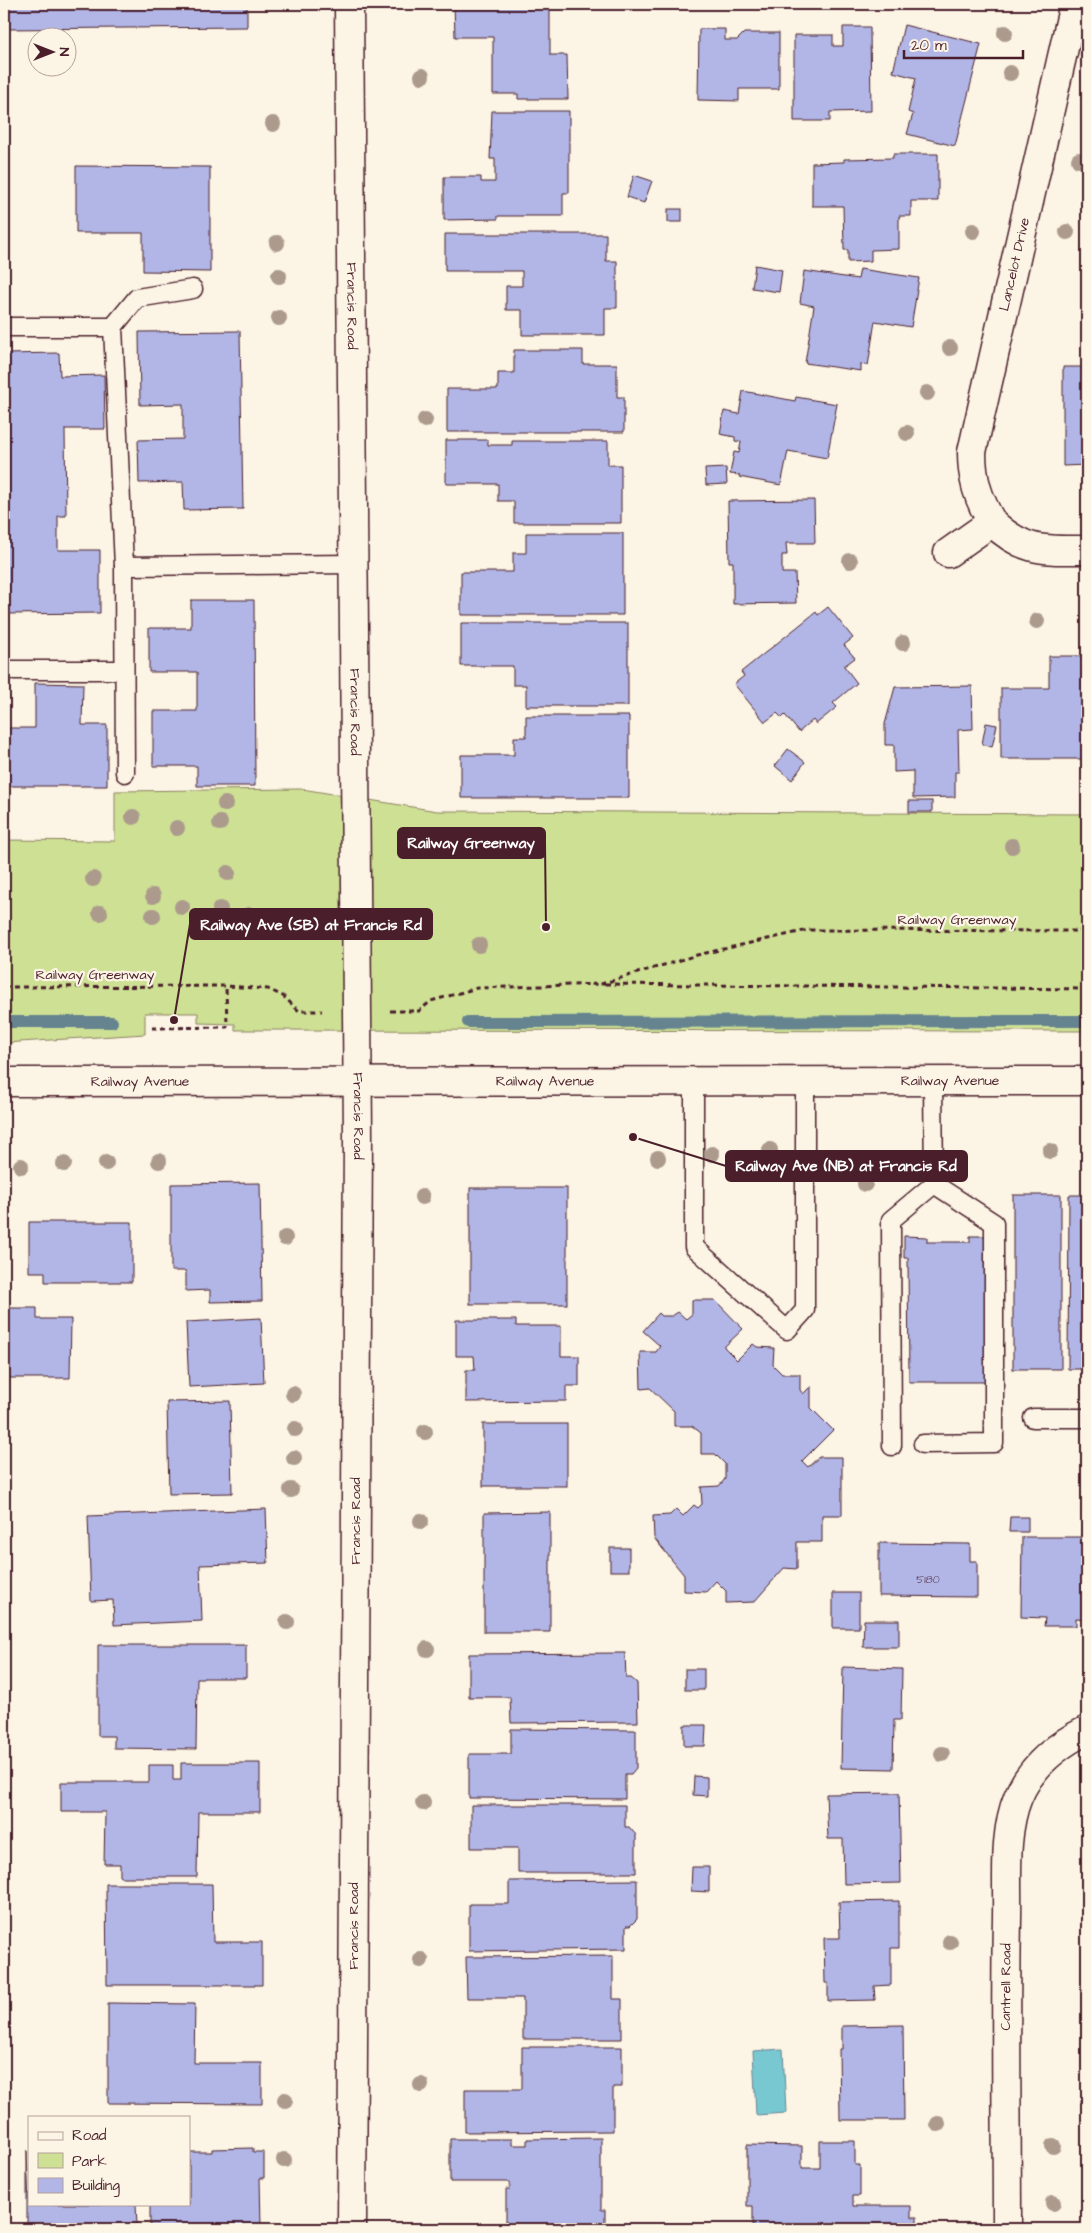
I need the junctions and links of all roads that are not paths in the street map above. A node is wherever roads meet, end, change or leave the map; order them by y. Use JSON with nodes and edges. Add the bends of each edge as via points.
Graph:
{"nodes":[{"id":1,"x":349,"y":4,"type":"edge"},
{"id":2,"x":1074,"y":4,"type":"edge"},
{"id":3,"x":192,"y":288,"type":"dead end"},
{"id":4,"x":4,"y":327,"type":"edge"},
{"id":5,"x":113,"y":327,"type":"junction"},
{"id":6,"x":992,"y":522,"type":"junction"},
{"id":7,"x":1087,"y":550,"type":"edge"},
{"id":8,"x":948,"y":553,"type":"dead end"},
{"id":9,"x":353,"y":564,"type":"junction"},
{"id":10,"x":124,"y":566,"type":"junction"},
{"id":11,"x":4,"y":670,"type":"edge"},
{"id":12,"x":124,"y":670,"type":"junction"},
{"id":13,"x":125,"y":773,"type":"dead end"},
{"id":14,"x":357,"y":1081,"type":"junction"},
{"id":15,"x":1087,"y":1081,"type":"edge"},
{"id":16,"x":4,"y":1082,"type":"edge"},
{"id":17,"x":694,"y":1082,"type":"junction"},
{"id":18,"x":805,"y":1082,"type":"junction"},
{"id":19,"x":933,"y":1082,"type":"junction"},
{"id":20,"x":934,"y":1184,"type":"junction"},
{"id":21,"x":1033,"y":1418,"type":"dead end"},
{"id":22,"x":1087,"y":1418,"type":"edge"},
{"id":23,"x":923,"y":1444,"type":"dead end"},
{"id":24,"x":892,"y":1446,"type":"dead end"},
{"id":25,"x":1087,"y":1730,"type":"edge"},
{"id":26,"x":352,"y":2229,"type":"edge"},
{"id":27,"x":1007,"y":2229,"type":"edge"}],
"edges":[{"from":1,"to":9,"type":"street","name":"Francis Road"},
{"from":2,"to":6,"type":"street","name":"Lancelot Drive","via":[[972,452],[975,488]]},
{"from":3,"to":5,"type":"lane","via":[[138,298]]},
{"from":4,"to":5,"type":"lane"},
{"from":5,"to":10,"type":"lane"},
{"from":6,"to":7,"type":"street","name":"Lancelot Drive","via":[[1005,535],[1027,546],[1049,550]]},
{"from":6,"to":8,"type":"street"},
{"from":9,"to":10,"type":"lane"},
{"from":9,"to":14,"type":"street","name":"Francis Road"},
{"from":10,"to":12,"type":"lane"},
{"from":11,"to":12,"type":"lane"},
{"from":12,"to":13,"type":"lane"},
{"from":14,"to":16,"type":"street","name":"Railway Avenue"},
{"from":14,"to":17,"type":"street","name":"Railway Avenue"},
{"from":14,"to":26,"type":"street","name":"Francis Road"},
{"from":15,"to":19,"type":"street","name":"Railway Avenue"},
{"from":17,"to":18,"type":"street","name":"Railway Avenue"},
{"from":17,"to":18,"type":"lane","via":[[694,1247],[787,1330],[805,1310]]},
{"from":18,"to":19,"type":"street","name":"Railway Avenue"},
{"from":19,"to":20,"type":"lane"},
{"from":20,"to":23,"type":"lane","via":[[994,1223],[994,1444]]},
{"from":20,"to":24,"type":"lane","via":[[891,1220]]},
{"from":21,"to":22,"type":"lane"},
{"from":25,"to":27,"type":"street","name":"Cantrell Road","via":[[1049,1754],[1030,1774],[1012,1817],[1007,1938]]}]}
